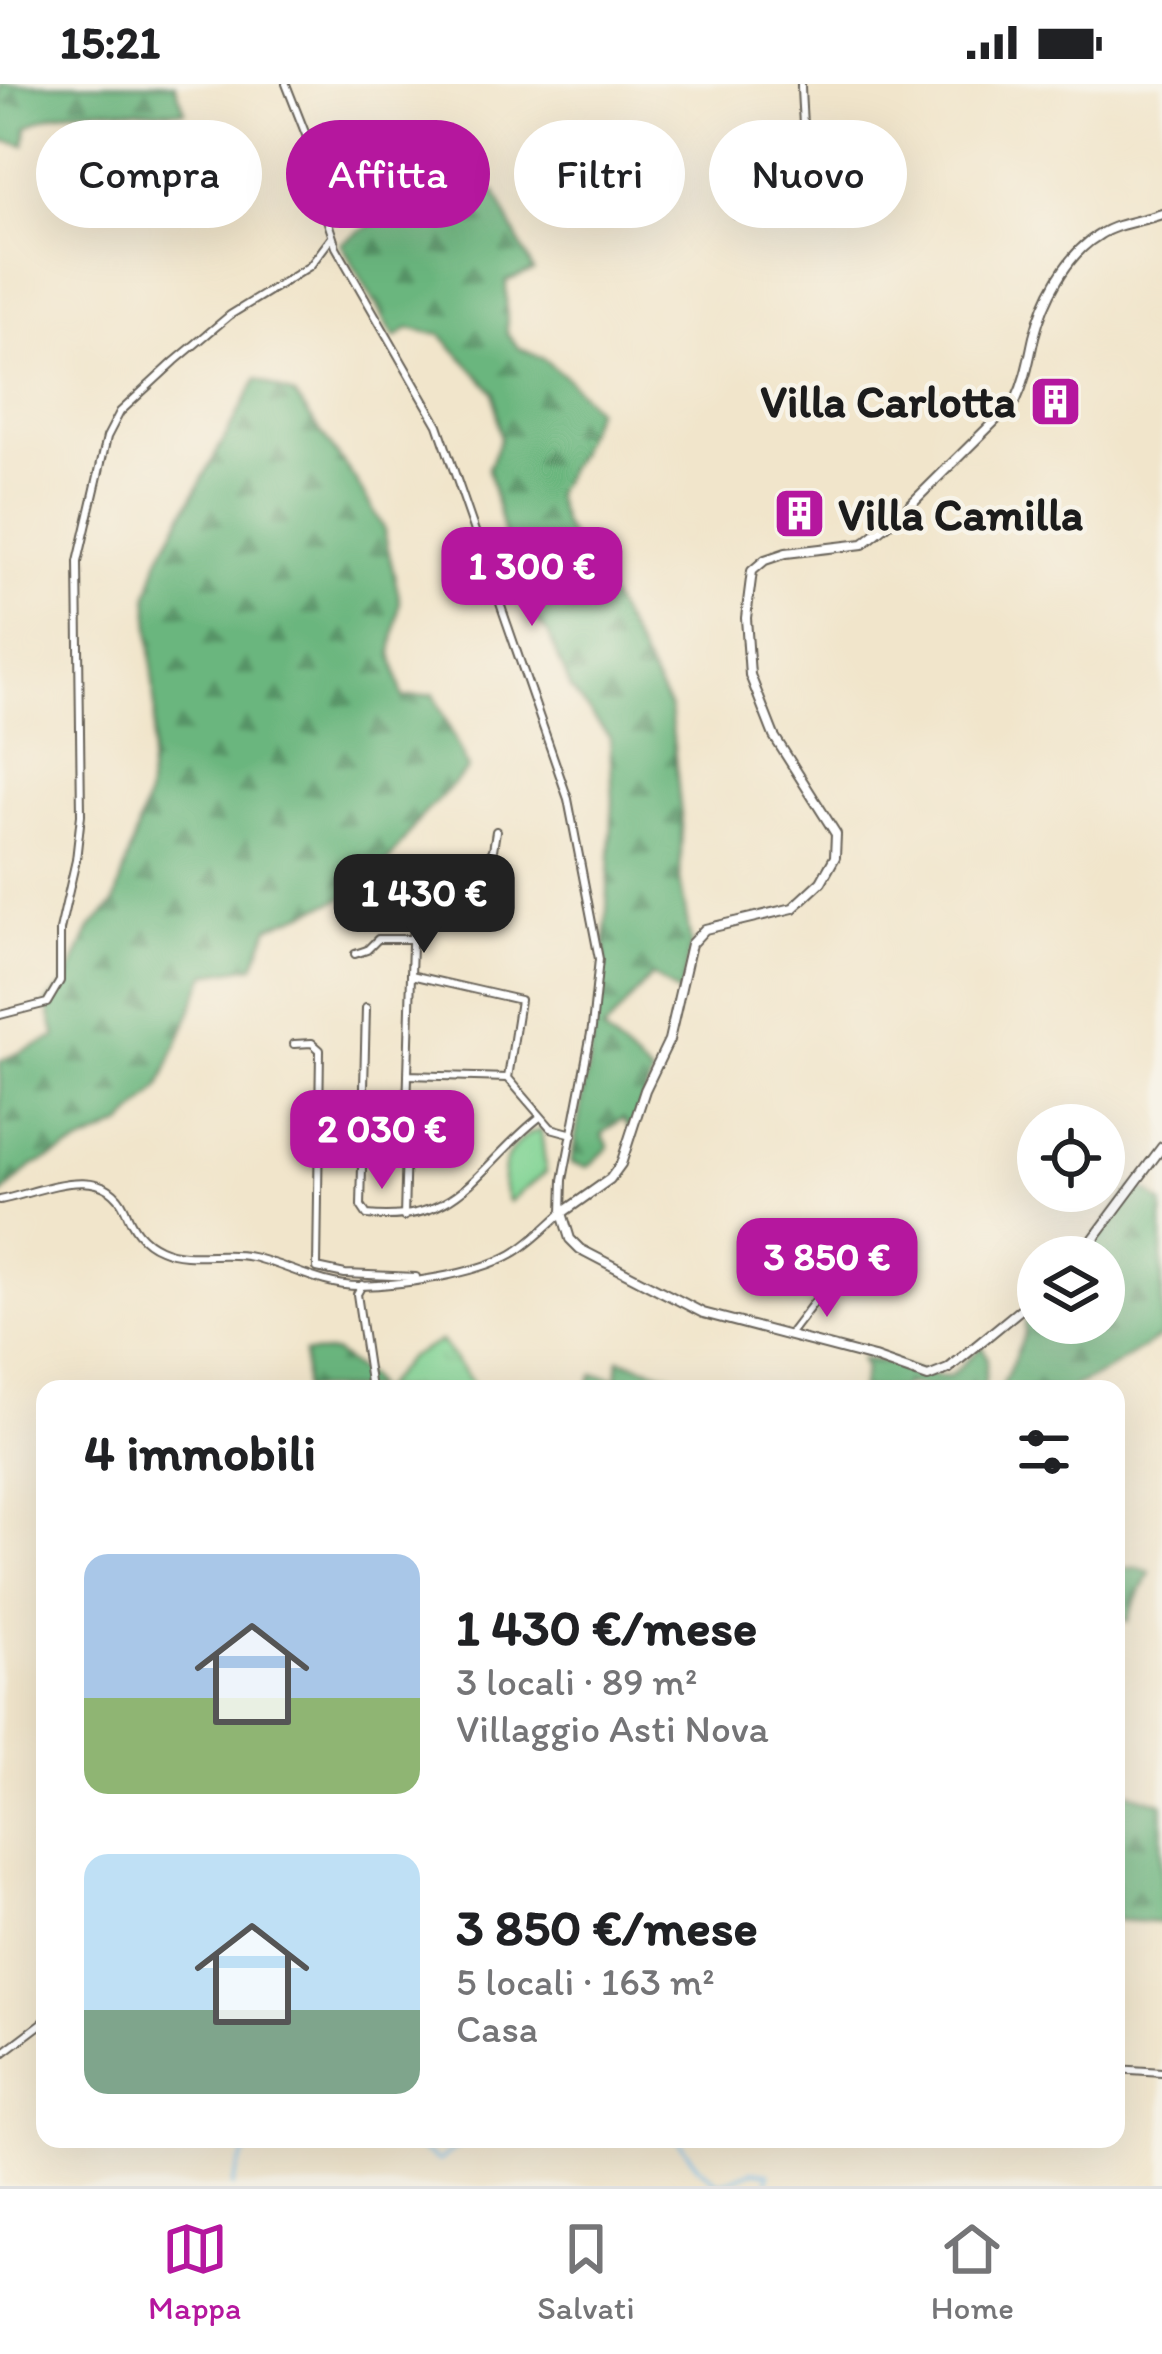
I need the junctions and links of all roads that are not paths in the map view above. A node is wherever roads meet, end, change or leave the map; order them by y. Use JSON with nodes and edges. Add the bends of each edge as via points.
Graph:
{"nodes":[{"id":1,"x":286,"y":84,"type":"edge"},
{"id":2,"x":801,"y":84,"type":"edge"},
{"id":3,"x":801,"y":120,"type":"edge"},
{"id":4,"x":1162,"y":214,"type":"edge"},
{"id":5,"x":332,"y":237,"type":"junction"},
{"id":6,"x":496,"y":831,"type":"dead end"},
{"id":7,"x":413,"y":939,"type":"junction"},
{"id":8,"x":355,"y":954,"type":"dead end"},
{"id":9,"x":411,"y":975,"type":"junction"},
{"id":10,"x":366,"y":1008,"type":"dead end"},
{"id":11,"x":0,"y":1015,"type":"edge"},
{"id":12,"x":294,"y":1044,"type":"dead end"},
{"id":13,"x":408,"y":1075,"type":"junction"},
{"id":14,"x":508,"y":1078,"type":"junction"},
{"id":15,"x":541,"y":1117,"type":"junction"},
{"id":16,"x":573,"y":1133,"type":"junction"},
{"id":17,"x":1162,"y":1148,"type":"edge"},
{"id":18,"x":0,"y":1200,"type":"edge"},
{"id":19,"x":562,"y":1213,"type":"junction"},
{"id":20,"x":404,"y":1216,"type":"junction"},
{"id":21,"x":1096,"y":1236,"type":"edge"},
{"id":22,"x":419,"y":1279,"type":"junction"},
{"id":23,"x":831,"y":1280,"type":"dead end"},
{"id":24,"x":365,"y":1284,"type":"junction"},
{"id":25,"x":1017,"y":1311,"type":"edge"},
{"id":26,"x":789,"y":1336,"type":"junction"},
{"id":27,"x":369,"y":1380,"type":"edge"},
{"id":28,"x":36,"y":2028,"type":"edge"},
{"id":29,"x":0,"y":2055,"type":"edge"},
{"id":30,"x":1125,"y":2070,"type":"edge"},
{"id":31,"x":1162,"y":2072,"type":"edge"}],
"edges":[{"from":1,"to":5,"type":"street"},
{"from":2,"to":3,"type":"street"},
{"from":4,"to":19,"type":"street","via":[[1102,232],[1075,257],[1046,304],[1016,400],[902,513],[862,544],[786,553],[752,571],[751,675],[774,736],[836,834],[835,857],[793,908],[705,928],[692,944],[669,1040],[621,1164]]},
{"from":5,"to":11,"type":"street","via":[[310,266],[175,361],[120,412],[107,437],[79,562],[81,815],[60,930],[60,981],[47,1003]]},
{"from":5,"to":16,"type":"street","via":[[438,425],[568,799],[599,959]]},
{"from":6,"to":7,"type":"street","via":[[484,866],[422,874],[414,886]]},
{"from":7,"to":8,"type":"street","via":[[378,939]]},
{"from":7,"to":9,"type":"street"},
{"from":9,"to":13,"type":"street"},
{"from":9,"to":14,"type":"street","via":[[520,1000]]},
{"from":10,"to":20,"type":"street","via":[[361,1206],[367,1215]]},
{"from":12,"to":22,"type":"street","via":[[320,1050],[317,1268]]},
{"from":13,"to":14,"type":"street"},
{"from":13,"to":20,"type":"street"},
{"from":14,"to":15,"type":"street"},
{"from":15,"to":16,"type":"street","via":[[551,1129]]},
{"from":15,"to":20,"type":"street","via":[[452,1200]]},
{"from":16,"to":19,"type":"street"},
{"from":17,"to":21,"type":"street"},
{"from":18,"to":24,"type":"street","via":[[93,1182],[113,1192],[137,1233],[161,1250],[247,1256]]},
{"from":19,"to":22,"type":"street","via":[[498,1261]]},
{"from":19,"to":26,"type":"street","via":[[570,1239],[616,1270],[703,1313]]},
{"from":22,"to":24,"type":"street"},
{"from":23,"to":26,"type":"street"},
{"from":24,"to":27,"type":"street","via":[[357,1294]]},
{"from":25,"to":26,"type":"street","via":[[933,1377]]},
{"from":28,"to":29,"type":"street"},
{"from":30,"to":31,"type":"street"}]}
